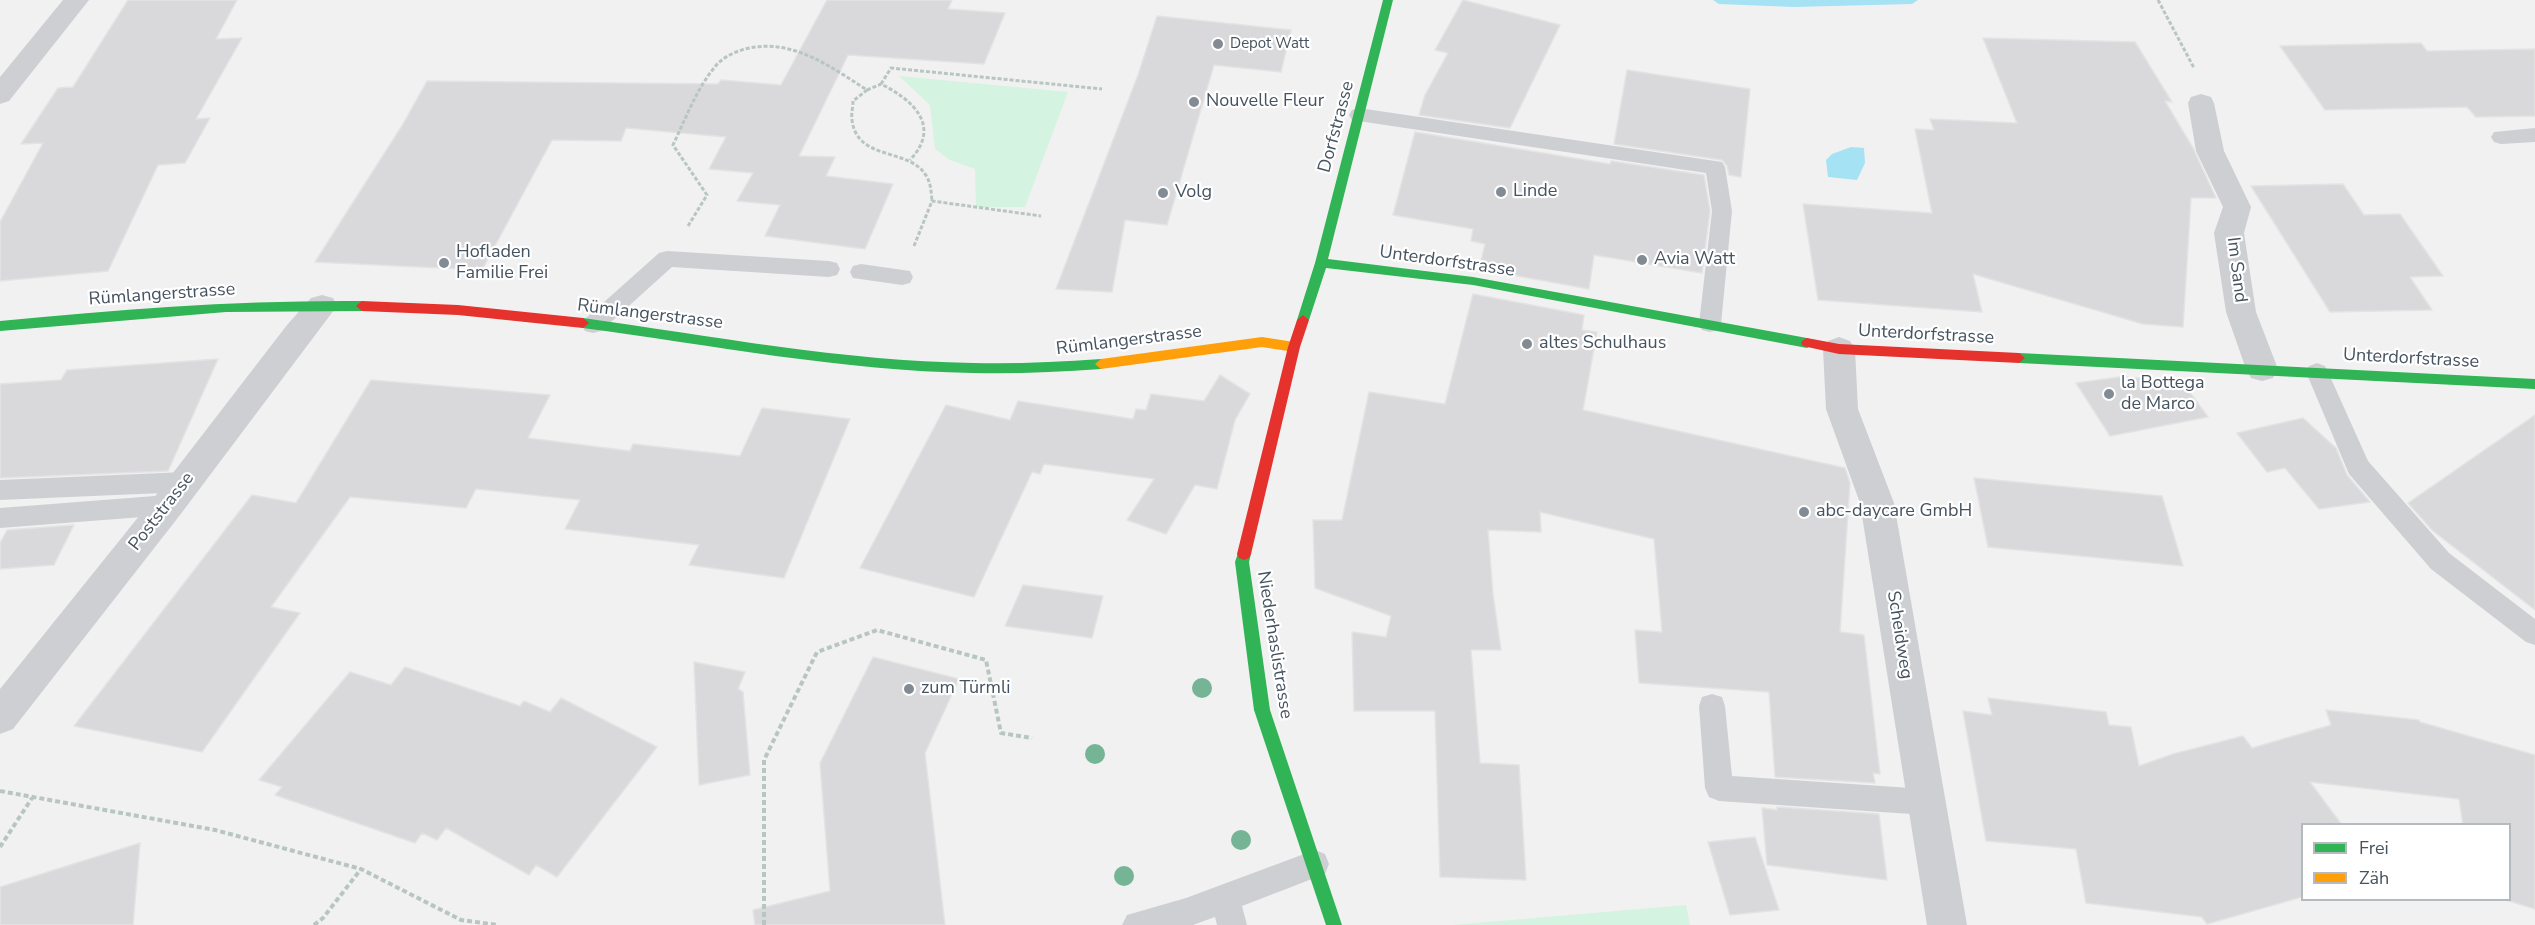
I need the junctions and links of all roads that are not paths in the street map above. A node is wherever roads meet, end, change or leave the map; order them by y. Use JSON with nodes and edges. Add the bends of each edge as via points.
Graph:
{"nodes":[{"id":1,"x":76,"y":0,"type":"edge"},
{"id":2,"x":1388,"y":0,"type":"edge"},
{"id":3,"x":0,"y":95,"type":"edge"},
{"id":4,"x":2201,"y":103,"type":"road end"},
{"id":5,"x":1359,"y":115,"type":"junction"},
{"id":6,"x":2535,"y":135,"type":"edge"},
{"id":7,"x":2501,"y":137,"type":"dead end"},
{"id":8,"x":1321,"y":263,"type":"junction"},
{"id":9,"x":829,"y":269,"type":"dead end"},
{"id":10,"x":861,"y":272,"type":"dead end"},
{"id":11,"x":902,"y":277,"type":"road end"},
{"id":12,"x":322,"y":306,"type":"junction"},
{"id":13,"x":1710,"y":324,"type":"junction"},
{"id":14,"x":593,"y":325,"type":"junction"},
{"id":15,"x":0,"y":326,"type":"edge"},
{"id":16,"x":1294,"y":346,"type":"junction"},
{"id":17,"x":1839,"y":349,"type":"junction"},
{"id":18,"x":2262,"y":369,"type":"junction"},
{"id":19,"x":2318,"y":372,"type":"junction"},
{"id":20,"x":2535,"y":384,"type":"edge"},
{"id":21,"x":0,"y":490,"type":"edge"},
{"id":22,"x":177,"y":493,"type":"junction"},
{"id":23,"x":0,"y":518,"type":"edge"},
{"id":24,"x":2535,"y":634,"type":"edge"},
{"id":25,"x":1712,"y":706,"type":"dead end"},
{"id":26,"x":0,"y":717,"type":"edge"},
{"id":27,"x":1926,"y":802,"type":"junction"},
{"id":28,"x":1315,"y":864,"type":"junction"},
{"id":29,"x":1228,"y":912,"type":"edge"},
{"id":30,"x":1137,"y":925,"type":"edge"},
{"id":31,"x":1334,"y":925,"type":"edge"},
{"id":32,"x":1947,"y":925,"type":"edge"}],
"edges":[{"from":1,"to":3,"type":"street"},
{"from":2,"to":5,"type":"street","name":"Dorfstrasse"},
{"from":4,"to":18,"type":"street","name":"Im Sand","via":[[2210,151],[2237,207],[2229,233],[2241,312]]},
{"from":5,"to":8,"type":"street","name":"Dorfstrasse"},
{"from":5,"to":13,"type":"lane","via":[[1715,167],[1722,211]]},
{"from":6,"to":7,"type":"lane"},
{"from":8,"to":13,"type":"street","name":"Unterdorfstrasse","via":[[1473,281]]},
{"from":8,"to":16,"type":"street","name":"Niederhaslistrasse"},
{"from":9,"to":14,"type":"lane","via":[[667,259]]},
{"from":10,"to":11,"type":"lane"},
{"from":12,"to":14,"type":"street","name":"Rümlangerstrasse","via":[[457,310]]},
{"from":12,"to":15,"type":"street","name":"Rümlangerstrasse","via":[[135,314]]},
{"from":12,"to":22,"type":"street","name":"Poststrasse"},
{"from":13,"to":17,"type":"street","name":"Unterdorfstrasse"},
{"from":14,"to":16,"type":"street","name":"Rümlangerstrasse","via":[[877,363],[957,368],[1047,369],[1262,342]]},
{"from":16,"to":28,"type":"street","name":"Niederhaslistrasse","via":[[1242,562],[1262,710]]},
{"from":17,"to":18,"type":"street","name":"Unterdorfstrasse"},
{"from":17,"to":27,"type":"street","name":"Scheidweg","via":[[1842,409],[1877,503]]},
{"from":18,"to":19,"type":"street","name":"Unterdorfstrasse"},
{"from":19,"to":20,"type":"street","name":"Unterdorfstrasse"},
{"from":19,"to":24,"type":"lane","via":[[2358,467],[2440,561]]},
{"from":21,"to":22,"type":"lane"},
{"from":22,"to":23,"type":"lane"},
{"from":22,"to":26,"type":"street","name":"Poststrasse"},
{"from":25,"to":27,"type":"lane","via":[[1719,788]]},
{"from":27,"to":32,"type":"street","name":"Scheidweg"},
{"from":28,"to":29,"type":"lane"},
{"from":28,"to":31,"type":"street","name":"Niederhaslistrasse"},
{"from":29,"to":30,"type":"lane","via":[[1186,913]]}]}
